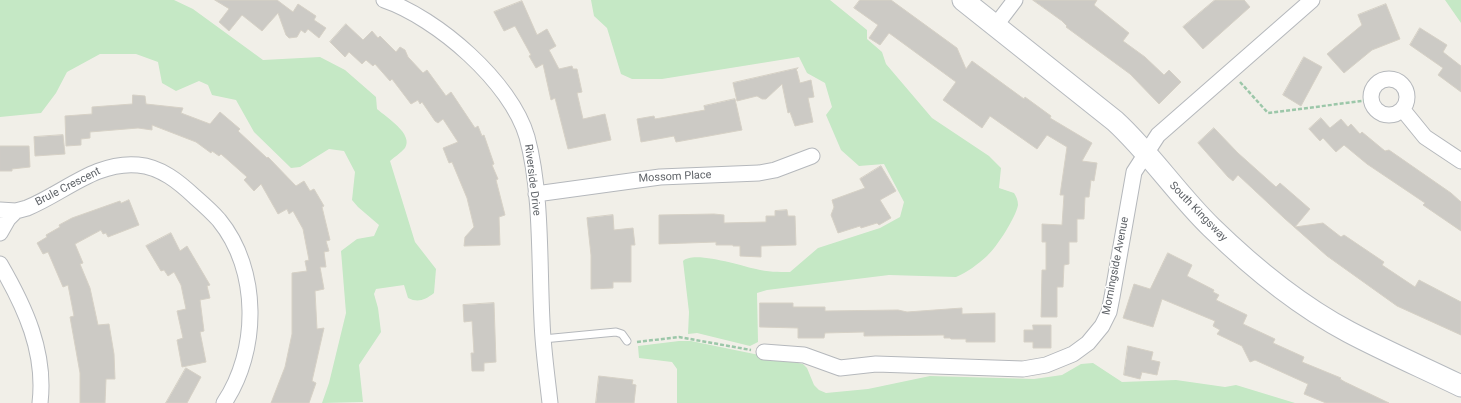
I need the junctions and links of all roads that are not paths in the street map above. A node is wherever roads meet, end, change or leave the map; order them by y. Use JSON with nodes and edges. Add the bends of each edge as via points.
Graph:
{"nodes":[{"id":1,"x":384,"y":0,"type":"edge"},
{"id":2,"x":963,"y":0,"type":"edge"},
{"id":3,"x":1015,"y":0,"type":"edge"},
{"id":4,"x":1312,"y":0,"type":"edge"},
{"id":5,"x":996,"y":25,"type":"junction"},
{"id":6,"x":1403,"y":110,"type":"junction"},
{"id":7,"x":1146,"y":154,"type":"junction"},
{"id":8,"x":812,"y":156,"type":"dead end"},
{"id":9,"x":1461,"y":161,"type":"edge"},
{"id":10,"x":536,"y":194,"type":"junction"},
{"id":11,"x":0,"y":210,"type":"edge"},
{"id":12,"x":16,"y":211,"type":"junction"},
{"id":13,"x":0,"y":233,"type":"edge"},
{"id":14,"x":0,"y":264,"type":"edge"},
{"id":15,"x":543,"y":339,"type":"junction"},
{"id":16,"x":627,"y":341,"type":"dead end"},
{"id":17,"x":764,"y":352,"type":"road end"},
{"id":18,"x":1461,"y":386,"type":"edge"},
{"id":19,"x":40,"y":403,"type":"edge"},
{"id":20,"x":224,"y":403,"type":"edge"},
{"id":21,"x":550,"y":403,"type":"edge"}],
"edges":[{"from":1,"to":10,"type":"street","name":"Riverside Drive","via":[[405,8],[448,35],[472,57],[506,97],[526,136]]},
{"from":2,"to":5,"type":"street","name":"South Kingsway"},
{"from":3,"to":5,"type":"street"},
{"from":4,"to":7,"type":"street","name":"Morningside Avenue","via":[[1158,135]]},
{"from":5,"to":7,"type":"street","name":"South Kingsway","via":[[1116,121]]},
{"from":6,"to":6,"type":"street","via":[[1408,97],[1406,90],[1397,80],[1390,79],[1377,84],[1370,98],[1375,110],[1389,116]]},
{"from":6,"to":9,"type":"street","via":[[1425,137]]},
{"from":7,"to":17,"type":"street","name":"Morningside Avenue","via":[[1134,172],[1109,312],[1096,334],[1074,354],[1046,366],[1023,369],[876,364],[840,368],[804,355]]},
{"from":7,"to":18,"type":"street","name":"South Kingsway","via":[[1210,226],[1267,277],[1348,332]]},
{"from":8,"to":10,"type":"street","name":"Mossom Place","via":[[775,170],[759,173],[660,177]]},
{"from":10,"to":15,"type":"street","name":"Riverside Drive"},
{"from":11,"to":12,"type":"street","name":"Brule Crescent"},
{"from":12,"to":13,"type":"street"},
{"from":12,"to":20,"type":"street","name":"Brule Crescent","via":[[39,203],[101,170],[114,166],[151,167],[167,174],[189,191],[220,221],[232,240],[248,288],[249,331],[244,359]]},
{"from":14,"to":19,"type":"street","via":[[19,297],[36,347],[40,370]]},
{"from":15,"to":16,"type":"lane","via":[[616,332],[622,334]]},
{"from":15,"to":21,"type":"street","name":"Riverside Drive"}]}
